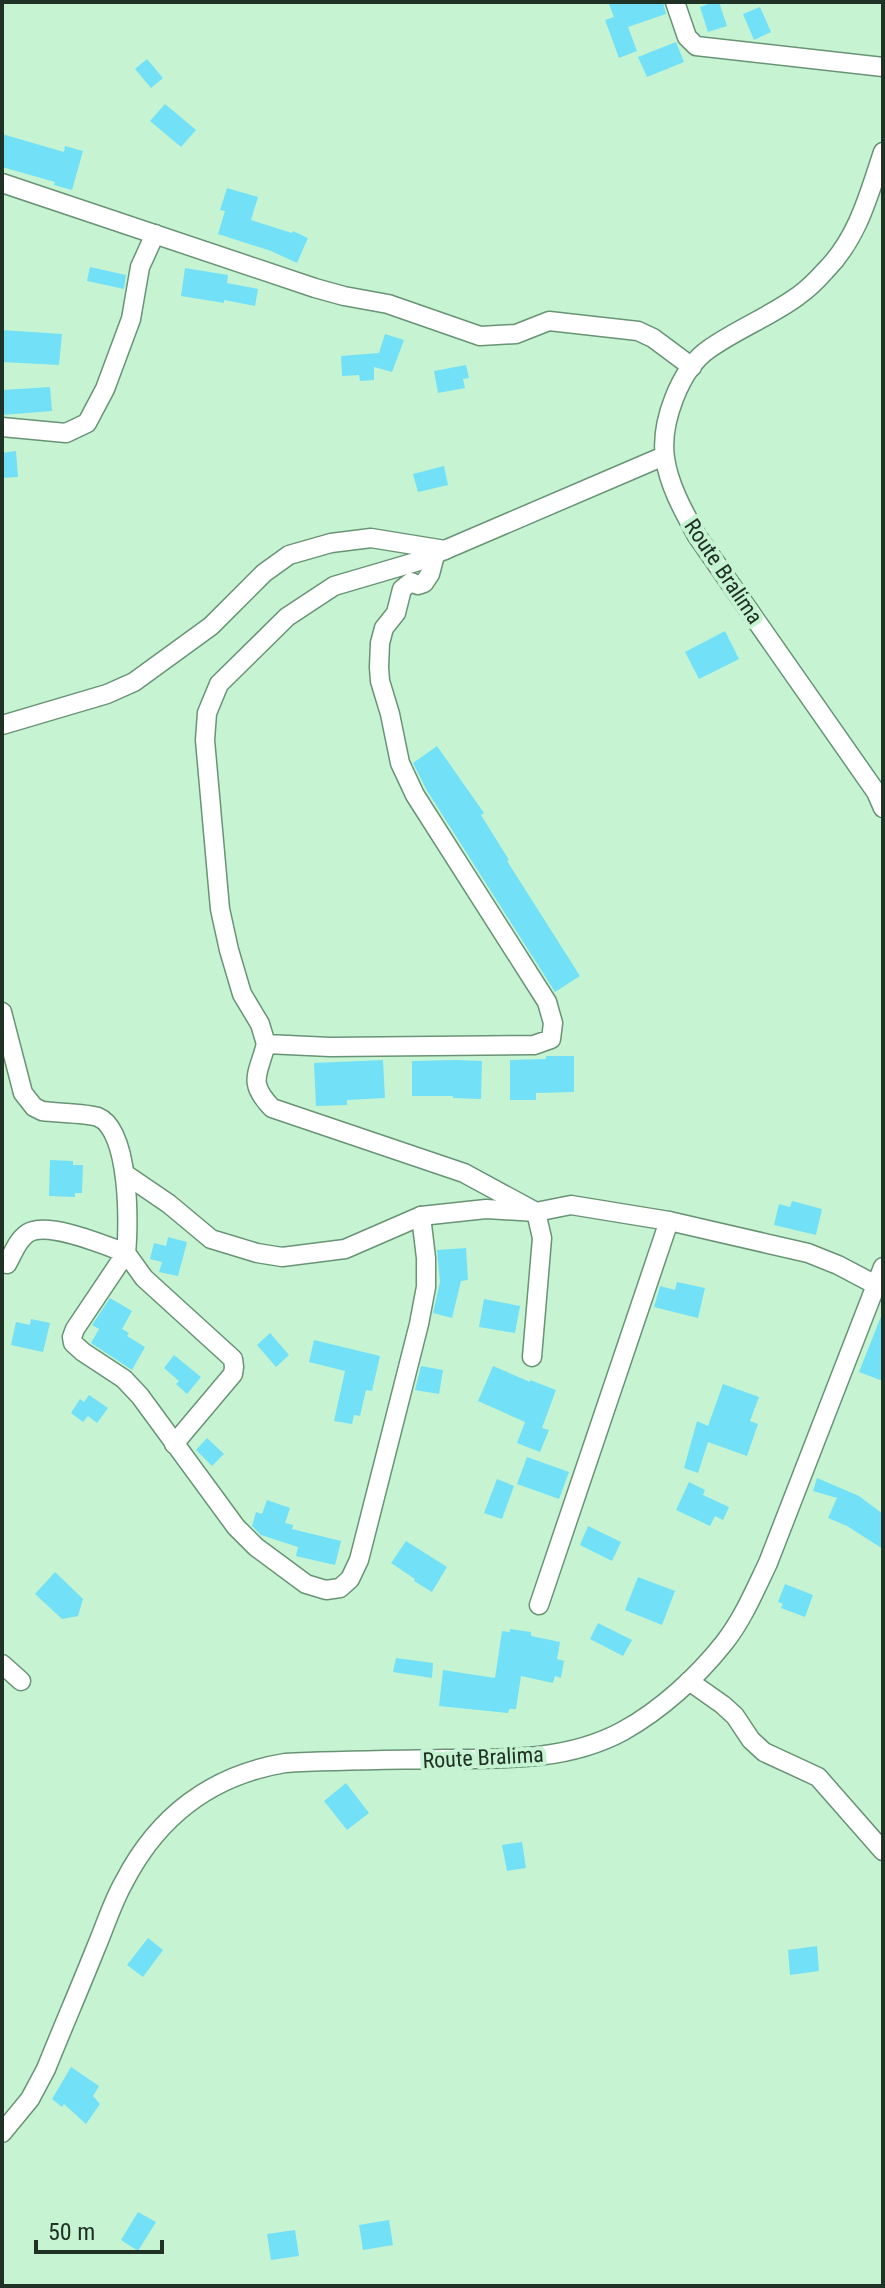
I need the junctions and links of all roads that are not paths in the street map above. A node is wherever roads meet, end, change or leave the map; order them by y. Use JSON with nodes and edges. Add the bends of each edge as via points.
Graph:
{"nodes":[{"id":1,"x":675,"y":2,"type":"edge"},
{"id":2,"x":883,"y":67,"type":"edge"},
{"id":3,"x":883,"y":152,"type":"edge"},
{"id":4,"x":2,"y":183,"type":"edge"},
{"id":5,"x":155,"y":234,"type":"junction"},
{"id":6,"x":692,"y":367,"type":"junction"},
{"id":7,"x":2,"y":427,"type":"edge"},
{"id":8,"x":664,"y":456,"type":"junction"},
{"id":9,"x":440,"y":552,"type":"junction"},
{"id":10,"x":2,"y":725,"type":"edge"},
{"id":11,"x":883,"y":808,"type":"edge"},
{"id":12,"x":2,"y":1012,"type":"edge"},
{"id":13,"x":266,"y":1044,"type":"junction"},
{"id":14,"x":125,"y":1174,"type":"junction"},
{"id":15,"x":536,"y":1212,"type":"junction"},
{"id":16,"x":421,"y":1216,"type":"junction"},
{"id":17,"x":669,"y":1221,"type":"junction"},
{"id":18,"x":126,"y":1253,"type":"junction"},
{"id":19,"x":7,"y":1264,"type":"dead end"},
{"id":20,"x":883,"y":1267,"type":"edge"},
{"id":21,"x":876,"y":1285,"type":"junction"},
{"id":22,"x":532,"y":1357,"type":"dead end"},
{"id":23,"x":174,"y":1444,"type":"junction"},
{"id":24,"x":539,"y":1605,"type":"dead end"},
{"id":25,"x":2,"y":1664,"type":"edge"},
{"id":26,"x":21,"y":1681,"type":"dead end"},
{"id":27,"x":689,"y":1681,"type":"junction"},
{"id":28,"x":883,"y":1851,"type":"edge"},
{"id":29,"x":2,"y":2133,"type":"edge"}],
"edges":[{"from":1,"to":2,"type":"street","via":[[687,37],[696,46]]},
{"from":3,"to":6,"type":"street","name":"Route Bralima","via":[[860,220],[827,270],[798,296],[706,351]]},
{"from":4,"to":5,"type":"street"},
{"from":5,"to":6,"type":"street","via":[[480,336],[516,334],[549,321],[638,331]]},
{"from":5,"to":7,"type":"street","via":[[136,280],[131,319],[87,423],[66,433]]},
{"from":6,"to":8,"type":"street","name":"Route Bralima","via":[[668,417]]},
{"from":8,"to":9,"type":"street"},
{"from":8,"to":11,"type":"street","name":"Route Bralima","via":[[675,494],[697,536]]},
{"from":9,"to":10,"type":"street","via":[[371,538],[289,555],[211,626],[134,682]]},
{"from":9,"to":13,"type":"street","via":[[334,586],[287,617],[219,684],[207,713],[220,909],[242,994]]},
{"from":9,"to":13,"type":"street","via":[[424,583],[411,582],[402,589],[380,643],[380,681],[400,763],[415,795],[547,1002],[551,1039],[534,1045]]},
{"from":12,"to":14,"type":"street","via":[[28,1100],[42,1111],[99,1117],[111,1128]]},
{"from":13,"to":15,"type":"street","via":[[256,1085],[272,1108],[464,1173]]},
{"from":14,"to":16,"type":"street","via":[[211,1239],[282,1257],[345,1249]]},
{"from":14,"to":18,"type":"street"},
{"from":15,"to":16,"type":"street","via":[[477,1209]]},
{"from":15,"to":17,"type":"street","via":[[571,1205]]},
{"from":15,"to":22,"type":"street","via":[[542,1238]]},
{"from":16,"to":23,"type":"street","via":[[426,1287],[419,1324],[350,1579],[340,1588],[326,1590],[306,1584],[256,1547]]},
{"from":17,"to":21,"type":"street","via":[[808,1253]]},
{"from":17,"to":24,"type":"street"},
{"from":18,"to":19,"type":"street","via":[[41,1230],[19,1240]]},
{"from":18,"to":23,"type":"street","via":[[73,1343],[124,1379]]},
{"from":18,"to":23,"type":"street","via":[[144,1278],[233,1359],[233,1374]]},
{"from":20,"to":21,"type":"street","name":"Route Bralima"},
{"from":21,"to":27,"type":"street","name":"Route Bralima","via":[[768,1563],[725,1641]]},
{"from":25,"to":26,"type":"street"},
{"from":27,"to":28,"type":"street","via":[[735,1716],[764,1752],[818,1777]]},
{"from":27,"to":29,"type":"street","name":"Route Bralima","via":[[622,1731],[549,1755],[285,1763],[217,1783],[183,1806],[151,1839],[124,1882],[46,2069]]}]}
